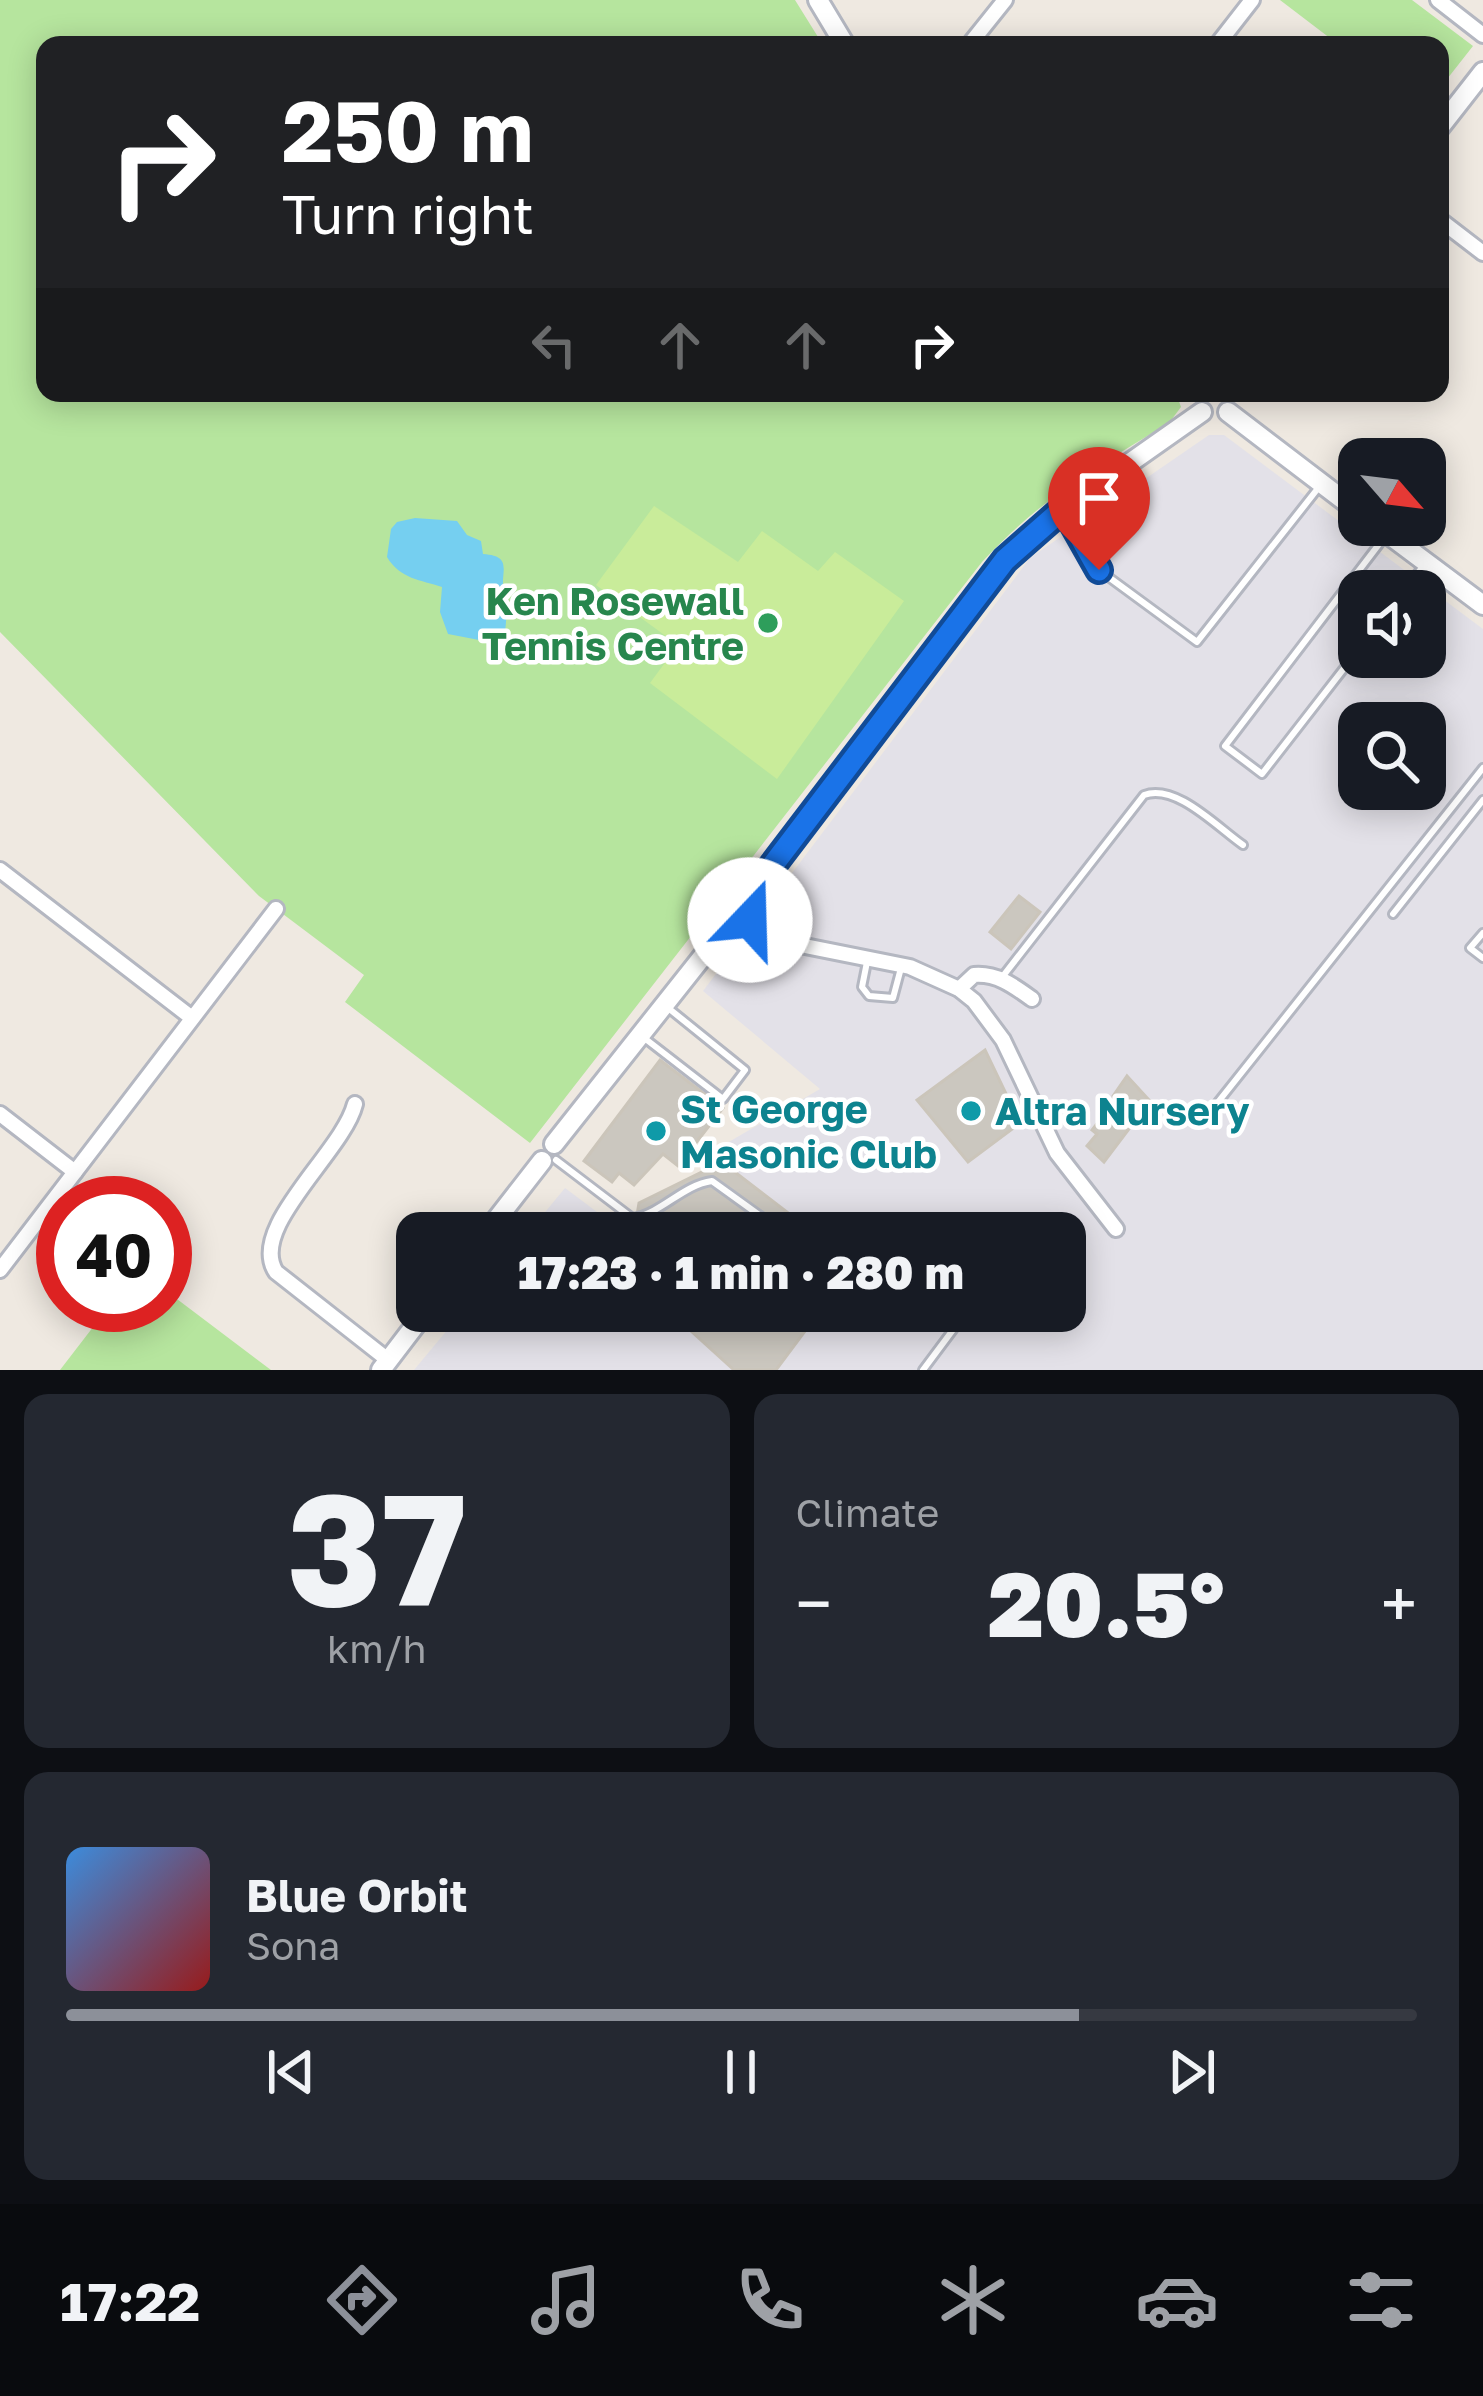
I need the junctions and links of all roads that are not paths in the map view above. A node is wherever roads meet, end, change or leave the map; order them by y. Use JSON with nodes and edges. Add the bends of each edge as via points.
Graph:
{"nodes":[{"id":1,"x":818,"y":0,"type":"edge"},
{"id":2,"x":1005,"y":0,"type":"edge"},
{"id":3,"x":1252,"y":0,"type":"edge"},
{"id":4,"x":1438,"y":0,"type":"edge"},
{"id":5,"x":1483,"y":35,"type":"edge"},
{"id":6,"x":840,"y":36,"type":"edge"},
{"id":7,"x":976,"y":36,"type":"edge"},
{"id":8,"x":1224,"y":36,"type":"edge"},
{"id":9,"x":1483,"y":72,"type":"edge"},
{"id":10,"x":1449,"y":115,"type":"edge"},
{"id":11,"x":1449,"y":227,"type":"edge"},
{"id":12,"x":1483,"y":253,"type":"edge"},
{"id":13,"x":1228,"y":402,"type":"edge"},
{"id":14,"x":1202,"y":403,"type":"edge"},
{"id":15,"x":1322,"y":484,"type":"junction"},
{"id":16,"x":1338,"y":496,"type":"edge"},
{"id":17,"x":1064,"y":508,"type":"junction"},
{"id":18,"x":1405,"y":546,"type":"edge"},
{"id":19,"x":1426,"y":562,"type":"junction"},
{"id":20,"x":1420,"y":570,"type":"edge"},
{"id":21,"x":1338,"y":590,"type":"edge"},
{"id":22,"x":1483,"y":605,"type":"edge"},
{"id":23,"x":1338,"y":676,"type":"edge"},
{"id":24,"x":1483,"y":768,"type":"edge"},
{"id":25,"x":1483,"y":800,"type":"edge"},
{"id":26,"x":1243,"y":845,"type":"dead end"},
{"id":27,"x":0,"y":870,"type":"edge"},
{"id":28,"x":276,"y":909,"type":"dead end"},
{"id":29,"x":1393,"y":914,"type":"dead end"},
{"id":30,"x":740,"y":921,"type":"junction"},
{"id":31,"x":1483,"y":933,"type":"edge"},
{"id":32,"x":868,"y":958,"type":"junction"},
{"id":33,"x":1483,"y":958,"type":"edge"},
{"id":34,"x":902,"y":964,"type":"junction"},
{"id":35,"x":1001,"y":979,"type":"junction"},
{"id":36,"x":959,"y":989,"type":"junction"},
{"id":37,"x":1032,"y":999,"type":"dead end"},
{"id":38,"x":664,"y":1005,"type":"junction"},
{"id":39,"x":192,"y":1018,"type":"junction"},
{"id":40,"x":640,"y":1035,"type":"junction"},
{"id":41,"x":356,"y":1104,"type":"dead end"},
{"id":42,"x":1211,"y":1111,"type":"dead end"},
{"id":43,"x":0,"y":1114,"type":"edge"},
{"id":44,"x":551,"y":1155,"type":"junction"},
{"id":45,"x":75,"y":1172,"type":"junction"},
{"id":46,"x":504,"y":1212,"type":"edge"},
{"id":47,"x":626,"y":1212,"type":"edge"},
{"id":48,"x":655,"y":1212,"type":"edge"},
{"id":49,"x":755,"y":1212,"type":"edge"},
{"id":50,"x":1116,"y":1229,"type":"dead end"},
{"id":51,"x":0,"y":1270,"type":"edge"},
{"id":52,"x":410,"y":1332,"type":"edge"},
{"id":53,"x":952,"y":1332,"type":"edge"},
{"id":54,"x":385,"y":1365,"type":"edge"},
{"id":55,"x":923,"y":1370,"type":"edge"}],
"edges":[{"from":1,"to":6,"type":"street"},
{"from":2,"to":7,"type":"street"},
{"from":3,"to":8,"type":"street"},
{"from":4,"to":5,"type":"street"},
{"from":9,"to":10,"type":"street"},
{"from":11,"to":12,"type":"street"},
{"from":13,"to":14,"type":"street","via":[[1215,418]]},
{"from":13,"to":15,"type":"street"},
{"from":14,"to":17,"type":"street"},
{"from":15,"to":16,"type":"street"},
{"from":15,"to":17,"type":"lane","via":[[1197,642],[1099,570]]},
{"from":17,"to":30,"type":"street","via":[[1005,560],[747,899],[753,907]]},
{"from":18,"to":19,"type":"street"},
{"from":19,"to":20,"type":"lane"},
{"from":19,"to":22,"type":"street"},
{"from":21,"to":23,"type":"lane","via":[[1225,746],[1262,774]]},
{"from":24,"to":42,"type":"lane"},
{"from":25,"to":29,"type":"lane"},
{"from":26,"to":35,"type":"lane","via":[[1169,793],[1144,795]]},
{"from":27,"to":39,"type":"street"},
{"from":28,"to":39,"type":"street"},
{"from":30,"to":32,"type":"street","via":[[800,945]]},
{"from":30,"to":38,"type":"street"},
{"from":31,"to":33,"type":"lane","via":[[1470,948]]},
{"from":32,"to":34,"type":"street"},
{"from":32,"to":34,"type":"lane","via":[[862,987],[869,996],[893,998]]},
{"from":34,"to":36,"type":"street"},
{"from":35,"to":36,"type":"street","via":[[974,975]]},
{"from":35,"to":37,"type":"street"},
{"from":36,"to":50,"type":"street","via":[[995,1026],[1057,1153]]},
{"from":38,"to":40,"type":"street"},
{"from":38,"to":40,"type":"lane","via":[[746,1070],[723,1099]]},
{"from":39,"to":45,"type":"street"},
{"from":40,"to":44,"type":"street"},
{"from":41,"to":54,"type":"street","via":[[272,1234],[269,1261]]},
{"from":43,"to":45,"type":"street"},
{"from":44,"to":46,"type":"street"},
{"from":44,"to":47,"type":"lane"},
{"from":45,"to":51,"type":"street"},
{"from":48,"to":49,"type":"lane","via":[[712,1180]]},
{"from":52,"to":54,"type":"street"},
{"from":53,"to":55,"type":"lane"}]}
